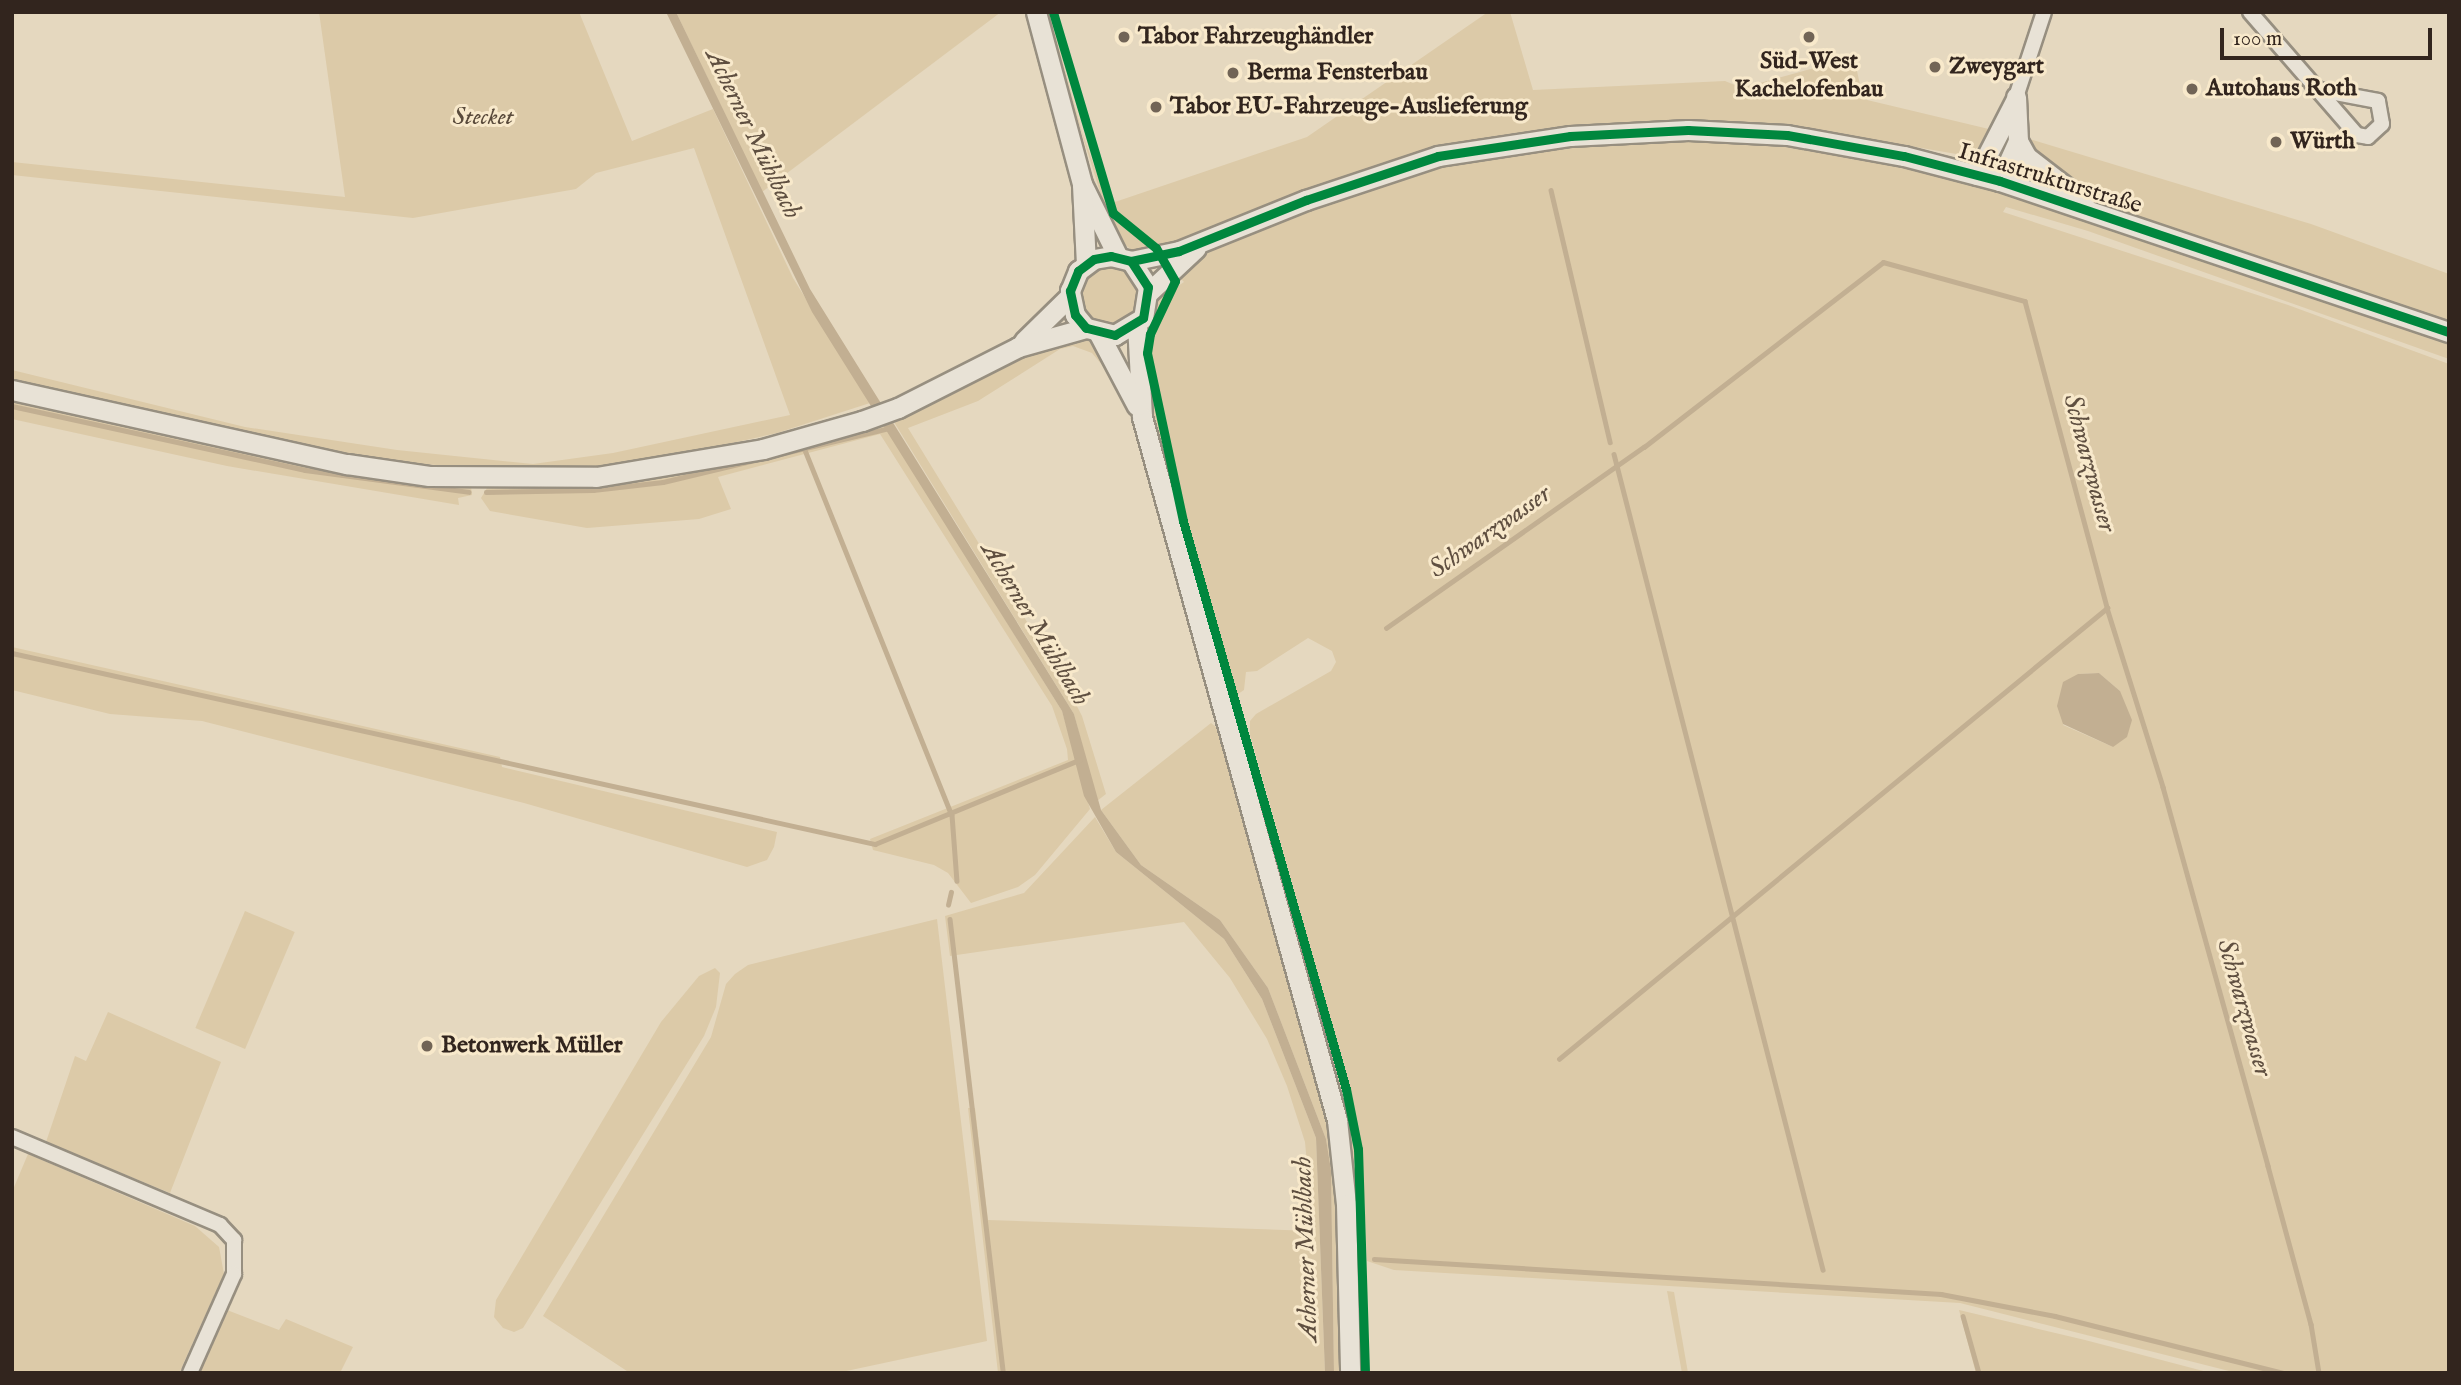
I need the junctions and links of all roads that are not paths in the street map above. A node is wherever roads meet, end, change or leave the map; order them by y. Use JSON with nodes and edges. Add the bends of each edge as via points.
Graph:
{"nodes":[{"id":1,"x":1036,"y":12,"type":"edge"},
{"id":2,"x":2044,"y":12,"type":"edge"},
{"id":3,"x":2250,"y":12,"type":"edge"},
{"id":4,"x":2320,"y":90,"type":"dead end"},
{"id":5,"x":2016,"y":97,"type":"junction"},
{"id":6,"x":2018,"y":141,"type":"junction"},
{"id":7,"x":1976,"y":175,"type":"junction"},
{"id":8,"x":2000,"y":181,"type":"junction"},
{"id":9,"x":1082,"y":184,"type":"junction"},
{"id":10,"x":2103,"y":214,"type":"junction"},
{"id":11,"x":1200,"y":245,"type":"junction"},
{"id":12,"x":1124,"y":259,"type":"junction"},
{"id":13,"x":1086,"y":263,"type":"junction"},
{"id":14,"x":1149,"y":292,"type":"junction"},
{"id":15,"x":1070,"y":296,"type":"junction"},
{"id":16,"x":1137,"y":324,"type":"junction"},
{"id":17,"x":1093,"y":331,"type":"junction"},
{"id":18,"x":2449,"y":332,"type":"edge"},
{"id":19,"x":1018,"y":347,"type":"junction"},
{"id":20,"x":12,"y":390,"type":"edge"},
{"id":21,"x":1142,"y":417,"type":"junction"},
{"id":22,"x":12,"y":1137,"type":"edge"},
{"id":23,"x":190,"y":1373,"type":"edge"},
{"id":24,"x":1350,"y":1373,"type":"edge"}],
"edges":[{"from":1,"to":9,"type":"street"},
{"from":2,"to":5,"type":"street"},
{"from":3,"to":4,"type":"street"},
{"from":5,"to":6,"type":"street"},
{"from":5,"to":7,"type":"street"},
{"from":6,"to":8,"type":"street"},
{"from":6,"to":10,"type":"street","via":[[2035,167]]},
{"from":7,"to":8,"type":"street","name":"Infrastrukturstraße"},
{"from":7,"to":11,"type":"street","name":"Infrastrukturstraße","via":[[1787,135],[1688,130],[1570,136],[1437,156],[1306,200]]},
{"from":8,"to":10,"type":"street","name":"Infrastrukturstraße"},
{"from":9,"to":12,"type":"street"},
{"from":9,"to":13,"type":"street"},
{"from":10,"to":18,"type":"street","name":"Infrastrukturstraße"},
{"from":11,"to":12,"type":"street"},
{"from":11,"to":14,"type":"street"},
{"from":12,"to":13,"type":"street","via":[[1103,256]]},
{"from":12,"to":14,"type":"street","via":[[1145,277]]},
{"from":13,"to":15,"type":"street","via":[[1074,278]]},
{"from":14,"to":16,"type":"street","via":[[1146,311]]},
{"from":15,"to":17,"type":"street","via":[[1075,315]]},
{"from":15,"to":19,"type":"street"},
{"from":16,"to":17,"type":"street","via":[[1121,334]]},
{"from":16,"to":21,"type":"street"},
{"from":17,"to":19,"type":"street"},
{"from":17,"to":21,"type":"street"},
{"from":19,"to":20,"type":"street","via":[[898,408],[862,421],[680,466],[568,478],[442,476],[334,462]]},
{"from":21,"to":24,"type":"street","via":[[1337,1120],[1346,1204]]},
{"from":22,"to":23,"type":"street","via":[[220,1225],[234,1240],[234,1273]]}]}
